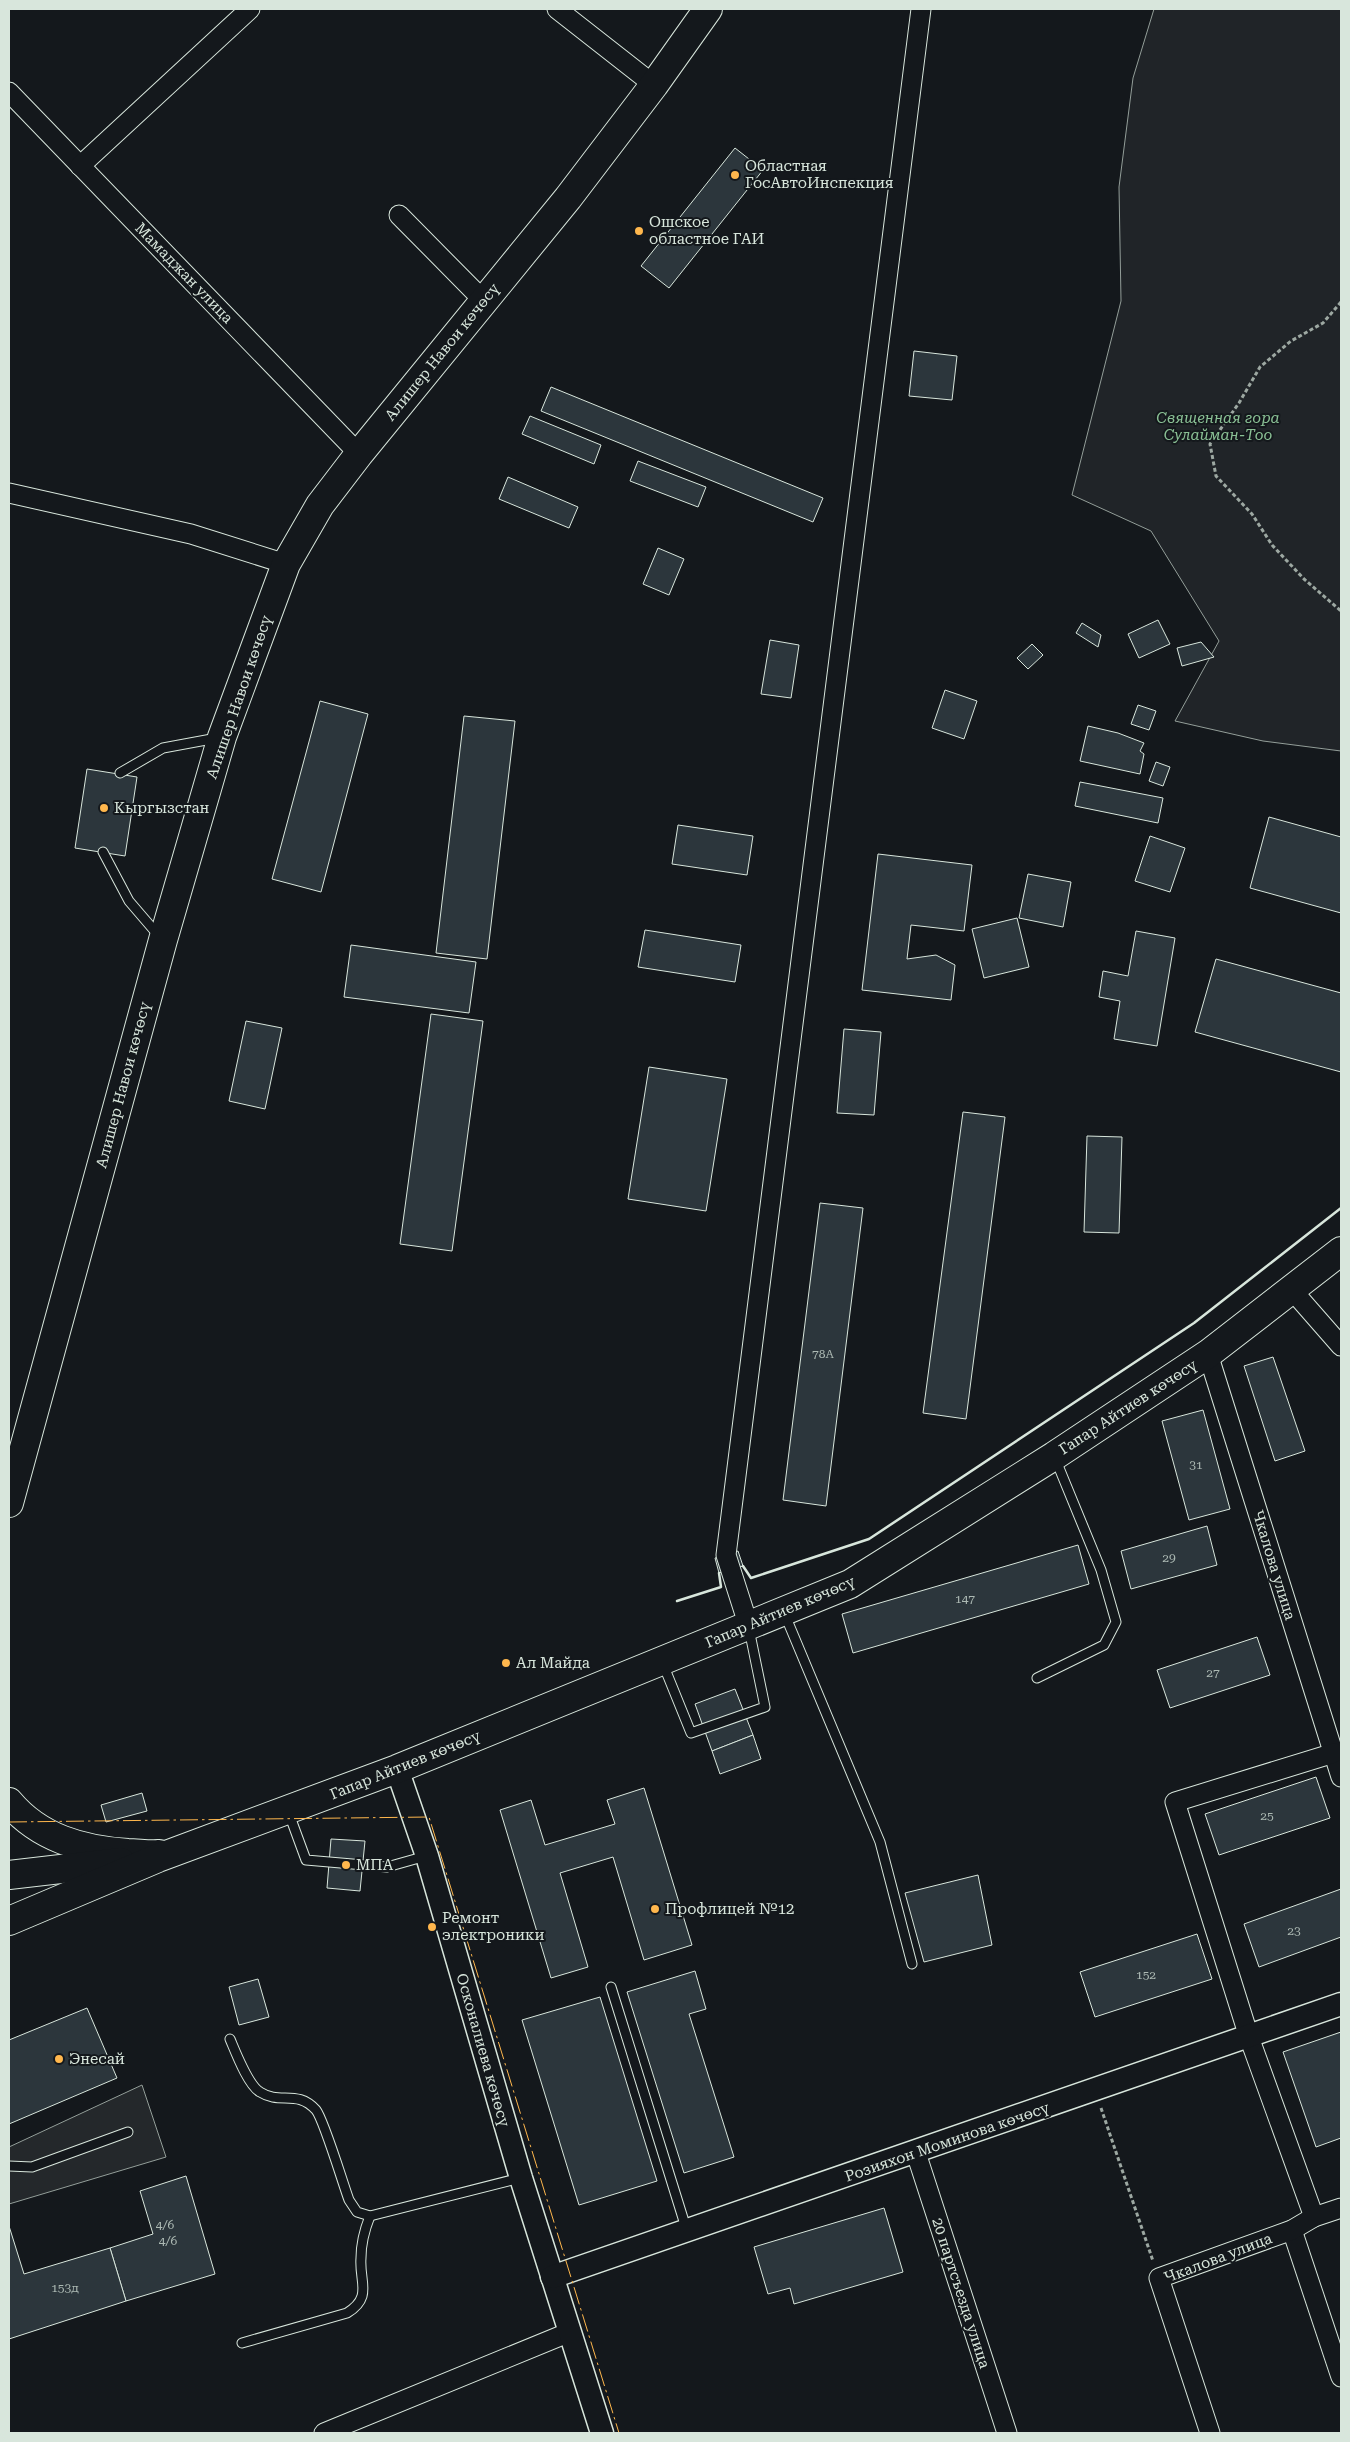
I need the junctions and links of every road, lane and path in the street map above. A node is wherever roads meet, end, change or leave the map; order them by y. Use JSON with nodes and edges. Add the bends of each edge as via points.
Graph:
{"nodes":[{"id":1,"x":557,"y":9,"type":"edge"},
{"id":2,"x":708,"y":9,"type":"edge"},
{"id":3,"x":921,"y":9,"type":"edge"},
{"id":4,"x":240,"y":12,"type":"edge"},
{"id":5,"x":654,"y":85,"type":"junction"},
{"id":6,"x":9,"y":92,"type":"edge"},
{"id":7,"x":80,"y":166,"type":"junction"},
{"id":8,"x":399,"y":215,"type":"dead end"},
{"id":9,"x":484,"y":300,"type":"junction"},
{"id":10,"x":1341,"y":302,"type":"edge"},
{"id":11,"x":360,"y":454,"type":"junction"},
{"id":12,"x":9,"y":493,"type":"edge"},
{"id":13,"x":286,"y":564,"type":"junction"},
{"id":14,"x":1341,"y":611,"type":"edge"},
{"id":15,"x":222,"y":737,"type":"junction"},
{"id":16,"x":120,"y":773,"type":"dead end"},
{"id":17,"x":103,"y":852,"type":"dead end"},
{"id":18,"x":163,"y":940,"type":"junction"},
{"id":19,"x":1341,"y":1251,"type":"edge"},
{"id":20,"x":1292,"y":1290,"type":"junction"},
{"id":21,"x":1341,"y":1346,"type":"edge"},
{"id":22,"x":1208,"y":1354,"type":"junction"},
{"id":23,"x":1054,"y":1456,"type":"junction"},
{"id":24,"x":9,"y":1503,"type":"edge"},
{"id":25,"x":784,"y":1612,"type":"junction"},
{"id":26,"x":749,"y":1626,"type":"junction"},
{"id":27,"x":662,"y":1661,"type":"junction"},
{"id":28,"x":1037,"y":1678,"type":"dead end"},
{"id":29,"x":1334,"y":1753,"type":"junction"},
{"id":30,"x":397,"y":1769,"type":"junction"},
{"id":31,"x":1341,"y":1777,"type":"edge"},
{"id":32,"x":9,"y":1802,"type":"edge"},
{"id":33,"x":288,"y":1811,"type":"junction"},
{"id":34,"x":165,"y":1855,"type":"junction"},
{"id":35,"x":427,"y":1856,"type":"junction"},
{"id":36,"x":9,"y":1875,"type":"edge"},
{"id":37,"x":9,"y":1921,"type":"edge"},
{"id":38,"x":912,"y":1964,"type":"dead end"},
{"id":39,"x":611,"y":1987,"type":"dead end"},
{"id":40,"x":1341,"y":2004,"type":"edge"},
{"id":41,"x":1249,"y":2037,"type":"junction"},
{"id":42,"x":230,"y":2039,"type":"dead end"},
{"id":43,"x":1095,"y":2091,"type":"junction"},
{"id":44,"x":128,"y":2132,"type":"dead end"},
{"id":45,"x":916,"y":2153,"type":"junction"},
{"id":46,"x":9,"y":2166,"type":"edge"},
{"id":47,"x":520,"y":2178,"type":"junction"},
{"id":48,"x":1341,"y":2208,"type":"edge"},
{"id":49,"x":370,"y":2216,"type":"junction"},
{"id":50,"x":1314,"y":2217,"type":"junction"},
{"id":51,"x":1292,"y":2230,"type":"junction"},
{"id":52,"x":688,"y":2231,"type":"junction"},
{"id":53,"x":552,"y":2277,"type":"junction"},
{"id":54,"x":1159,"y":2278,"type":"junction"},
{"id":55,"x":570,"y":2332,"type":"junction"},
{"id":56,"x":242,"y":2343,"type":"dead end"},
{"id":57,"x":1341,"y":2377,"type":"edge"},
{"id":58,"x":324,"y":2433,"type":"edge"},
{"id":59,"x":602,"y":2433,"type":"edge"},
{"id":60,"x":1007,"y":2433,"type":"edge"},
{"id":61,"x":1210,"y":2433,"type":"edge"}],
"edges":[{"from":1,"to":5,"type":"street"},
{"from":2,"to":5,"type":"main road","name":"Алишер Навои көчөсү"},
{"from":3,"to":26,"type":"street","via":[[726,1555]]},
{"from":4,"to":7,"type":"street"},
{"from":5,"to":9,"type":"main road","name":"Алишер Навои көчөсү","via":[[568,198]]},
{"from":6,"to":7,"type":"street","name":"Мамаджан улица"},
{"from":7,"to":11,"type":"street","name":"Мамаджан улица"},
{"from":8,"to":9,"type":"street"},
{"from":9,"to":11,"type":"main road","name":"Алишер Навои көчөсү"},
{"from":10,"to":14,"type":"path","via":[[1323,324],[1291,341],[1260,366],[1210,444],[1216,476],[1252,514],[1272,545]]},
{"from":11,"to":13,"type":"main road","name":"Алишер Навои көчөсү","via":[[320,505]]},
{"from":12,"to":13,"type":"street","via":[[191,534]]},
{"from":13,"to":15,"type":"main road","name":"Алишер Навои көчөсү"},
{"from":15,"to":16,"type":"lane","via":[[163,748]]},
{"from":15,"to":18,"type":"main road","name":"Алишер Навои көчөсү"},
{"from":17,"to":18,"type":"lane","via":[[129,901]]},
{"from":18,"to":24,"type":"main road","name":"Алишер Навои көчөсү"},
{"from":19,"to":20,"type":"main road","name":"Гапар Айтиев көчөсү"},
{"from":20,"to":21,"type":"street"},
{"from":20,"to":22,"type":"main road","name":"Гапар Айтиев көчөсү"},
{"from":22,"to":23,"type":"main road","name":"Гапар Айтиев көчөсү"},
{"from":22,"to":29,"type":"street","name":"Чкалова улица"},
{"from":23,"to":25,"type":"main road","name":"Гапар Айтиев көчөсү","via":[[850,1584]]},
{"from":23,"to":28,"type":"lane","via":[[1101,1570],[1116,1622],[1104,1644]]},
{"from":25,"to":26,"type":"main road","name":"Гапар Айтиев көчөсү"},
{"from":25,"to":38,"type":"lane","via":[[880,1842]]},
{"from":26,"to":27,"type":"main road","name":"Гапар Айтиев көчөсү"},
{"from":26,"to":27,"type":"lane","via":[[765,1707],[691,1733]]},
{"from":27,"to":30,"type":"main road","name":"Гапар Айтиев көчөсү"},
{"from":29,"to":31,"type":"street","name":"Чкалова улица"},
{"from":29,"to":41,"type":"street","via":[[1174,1802]]},
{"from":30,"to":33,"type":"main road","name":"Гапар Айтиев көчөсү"},
{"from":30,"to":35,"type":"street","name":"Осконалиева көчөсү"},
{"from":32,"to":34,"type":"main road","via":[[20,1815],[60,1840],[105,1851]]},
{"from":33,"to":34,"type":"main road","name":"Гапар Айтиев көчөсү"},
{"from":33,"to":35,"type":"lane","via":[[306,1860],[387,1868]]},
{"from":34,"to":36,"type":"main road","name":"Гапар Айтиев көчөсү"},
{"from":34,"to":37,"type":"main road","name":"Гапар Айтиев көчөсү"},
{"from":35,"to":47,"type":"street","name":"Осконалиева көчөсү"},
{"from":39,"to":52,"type":"lane"},
{"from":40,"to":41,"type":"street","name":"Розияхон Моминова көчөсү"},
{"from":41,"to":43,"type":"street","name":"Розияхон Моминова көчөсү"},
{"from":41,"to":50,"type":"street"},
{"from":42,"to":49,"type":"lane","via":[[258,2091],[270,2097],[304,2099],[318,2112],[349,2200],[357,2212]]},
{"from":43,"to":45,"type":"street","name":"Розияхон Моминова көчөсү"},
{"from":43,"to":54,"type":"path"},
{"from":44,"to":46,"type":"lane","via":[[32,2167]]},
{"from":45,"to":52,"type":"street","name":"Розияхон Моминова көчөсү"},
{"from":45,"to":60,"type":"street","name":"20 партсъезда улица"},
{"from":47,"to":49,"type":"lane"},
{"from":47,"to":53,"type":"street","name":"Осконалиева көчөсү"},
{"from":48,"to":50,"type":"street","name":"Чкалова улица"},
{"from":49,"to":56,"type":"lane","via":[[362,2236],[360,2261],[364,2292],[359,2306],[347,2313]]},
{"from":50,"to":51,"type":"street","name":"Чкалова улица"},
{"from":51,"to":54,"type":"street","name":"Чкалова улица"},
{"from":51,"to":57,"type":"street"},
{"from":52,"to":53,"type":"street","name":"Розияхон Моминова көчөсү"},
{"from":53,"to":55,"type":"street","name":"Осконалиева көчөсү"},
{"from":54,"to":61,"type":"street","name":"Чкалова улица"},
{"from":55,"to":58,"type":"street"},
{"from":55,"to":59,"type":"street","name":"Осконалиева көчөсү"}]}
